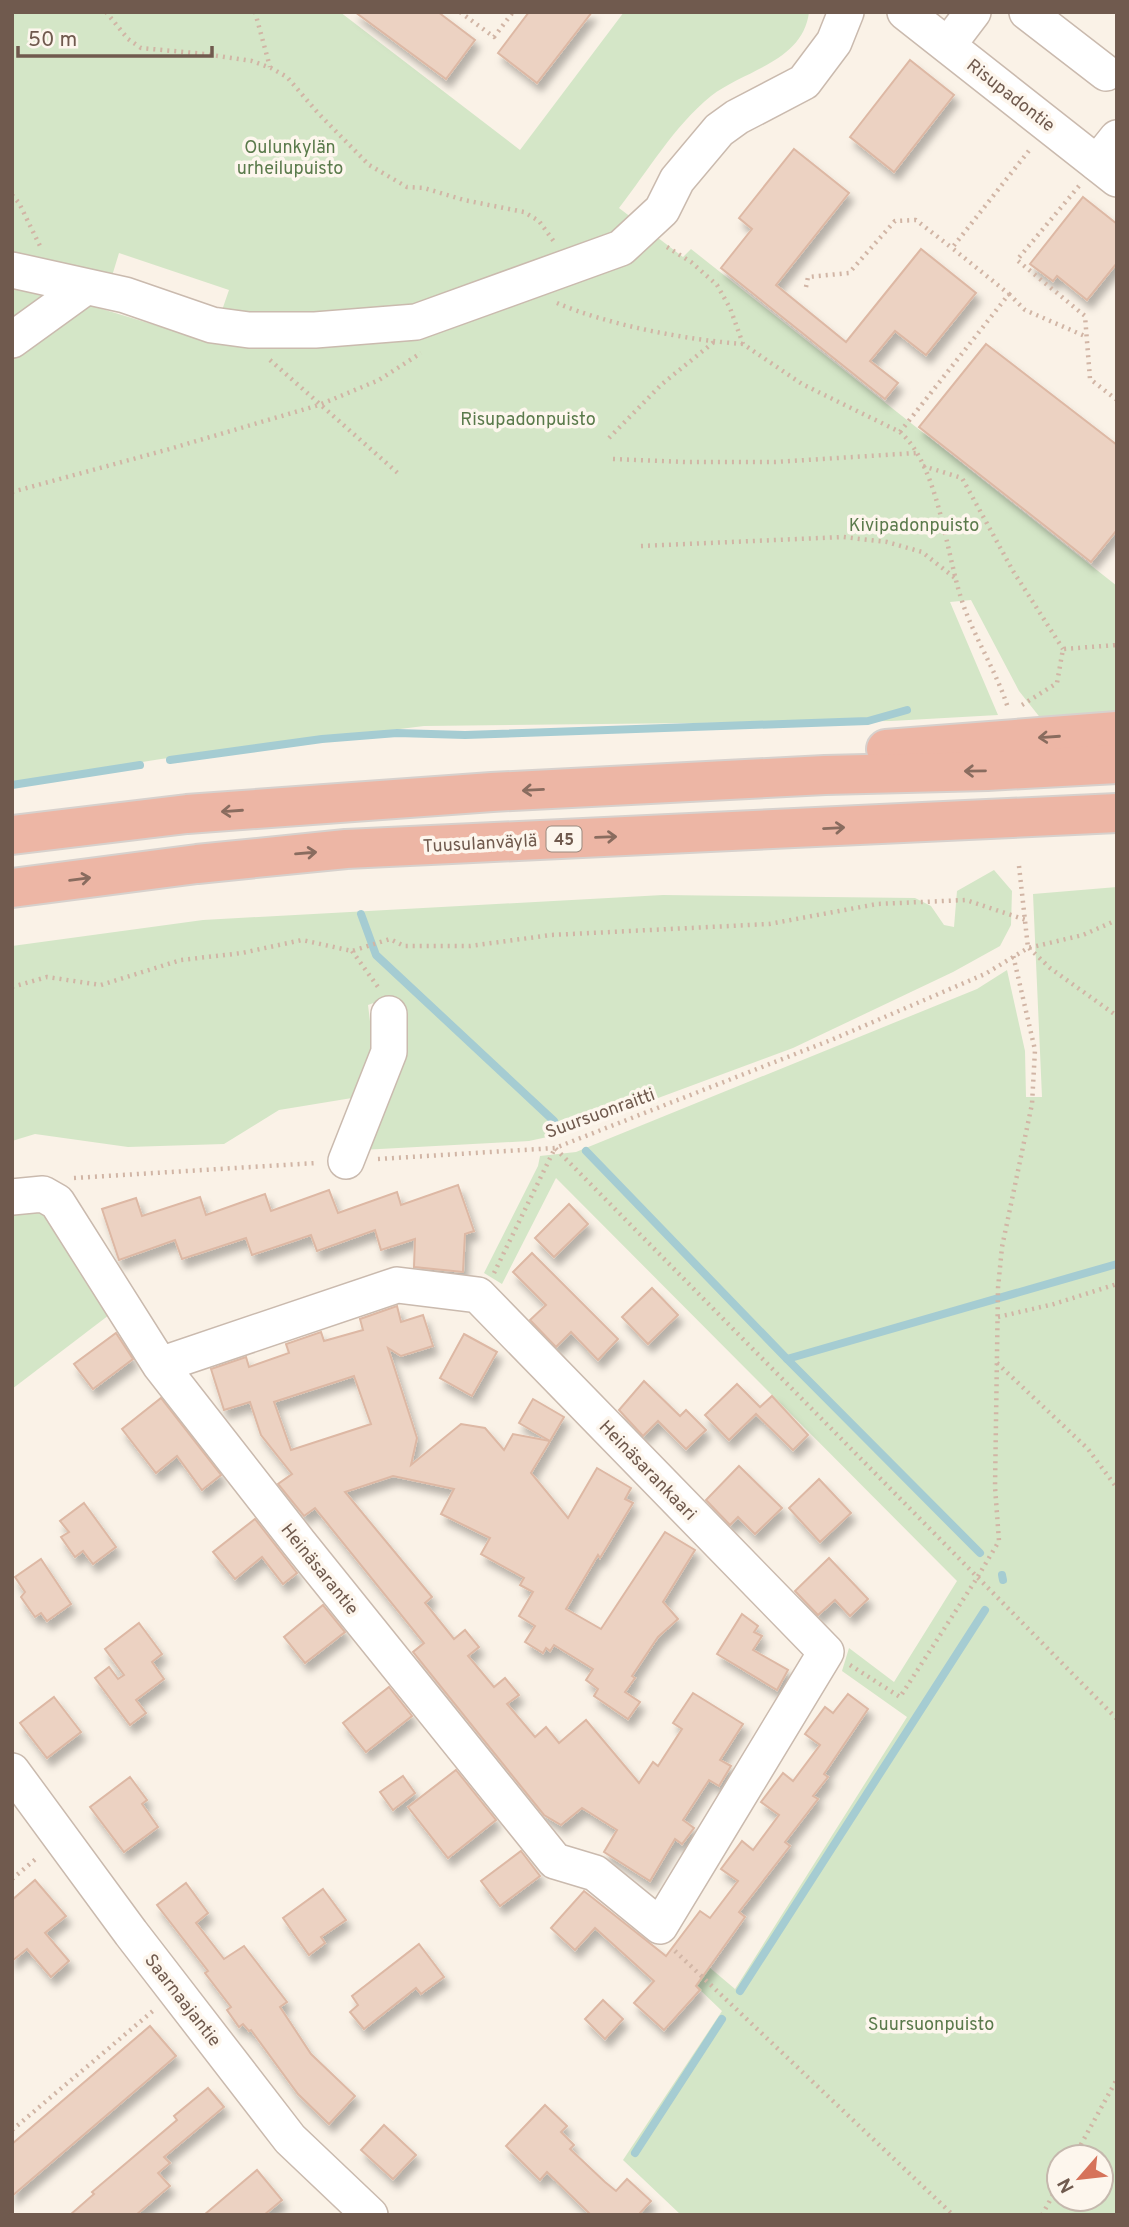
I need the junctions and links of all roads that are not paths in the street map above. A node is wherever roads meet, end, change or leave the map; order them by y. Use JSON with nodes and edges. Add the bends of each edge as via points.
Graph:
{"nodes":[{"id":1,"x":846,"y":12,"type":"edge"},
{"id":2,"x":905,"y":12,"type":"edge"},
{"id":3,"x":973,"y":12,"type":"edge"},
{"id":4,"x":1027,"y":12,"type":"edge"},
{"id":5,"x":948,"y":45,"type":"junction"},
{"id":6,"x":1106,"y":73,"type":"dead end"},
{"id":7,"x":1104,"y":165,"type":"edge"},
{"id":8,"x":12,"y":270,"type":"edge"},
{"id":9,"x":85,"y":288,"type":"junction"},
{"id":10,"x":12,"y":340,"type":"edge"},
{"id":11,"x":1117,"y":731,"type":"edge"},
{"id":12,"x":1117,"y":764,"type":"edge"},
{"id":13,"x":699,"y":781,"type":"junction"},
{"id":14,"x":1117,"y":813,"type":"edge"},
{"id":15,"x":12,"y":835,"type":"edge"},
{"id":16,"x":12,"y":888,"type":"edge"},
{"id":17,"x":388,"y":1014,"type":"road end"},
{"id":18,"x":346,"y":1161,"type":"road end"},
{"id":19,"x":28,"y":1195,"type":"edge"},
{"id":20,"x":160,"y":1365,"type":"junction"},
{"id":21,"x":12,"y":1771,"type":"edge"},
{"id":22,"x":664,"y":1935,"type":"joint"},
{"id":23,"x":370,"y":2215,"type":"edge"}],
"edges":[{"from":1,"to":9,"type":"street","via":[[834,41],[804,82],[719,130],[651,220],[621,248],[517,287],[416,322],[315,330],[212,325],[125,295]]},
{"from":2,"to":5,"type":"street","name":"Risupadontie"},
{"from":3,"to":5,"type":"street"},
{"from":4,"to":6,"type":"street"},
{"from":5,"to":7,"type":"street","name":"Risupadontie"},
{"from":8,"to":9,"type":"street"},
{"from":9,"to":10,"type":"street"},
{"from":11,"to":13,"type":"highway","one_way":true,"via":[[794,755]]},
{"from":12,"to":13,"type":"highway","one_way":true},
{"from":13,"to":15,"type":"highway","one_way":true,"via":[[187,814]]},
{"from":16,"to":14,"type":"highway","name":"Tuusulanväylä","number":"45","one_way":true,"via":[[346,849]]},
{"from":17,"to":18,"type":"street","via":[[389,1052]]},
{"from":19,"to":20,"type":"street","name":"Heinäsarantie","via":[[57,1202]]},
{"from":20,"to":22,"type":"street","name":"Heinäsarantie","via":[[555,1861],[595,1873]]},
{"from":20,"to":22,"type":"street","name":"Heinäsarankaari","via":[[397,1285],[478,1295],[826,1652]]},
{"from":21,"to":23,"type":"street","name":"Saarnaajantie","via":[[290,2139]]}]}
